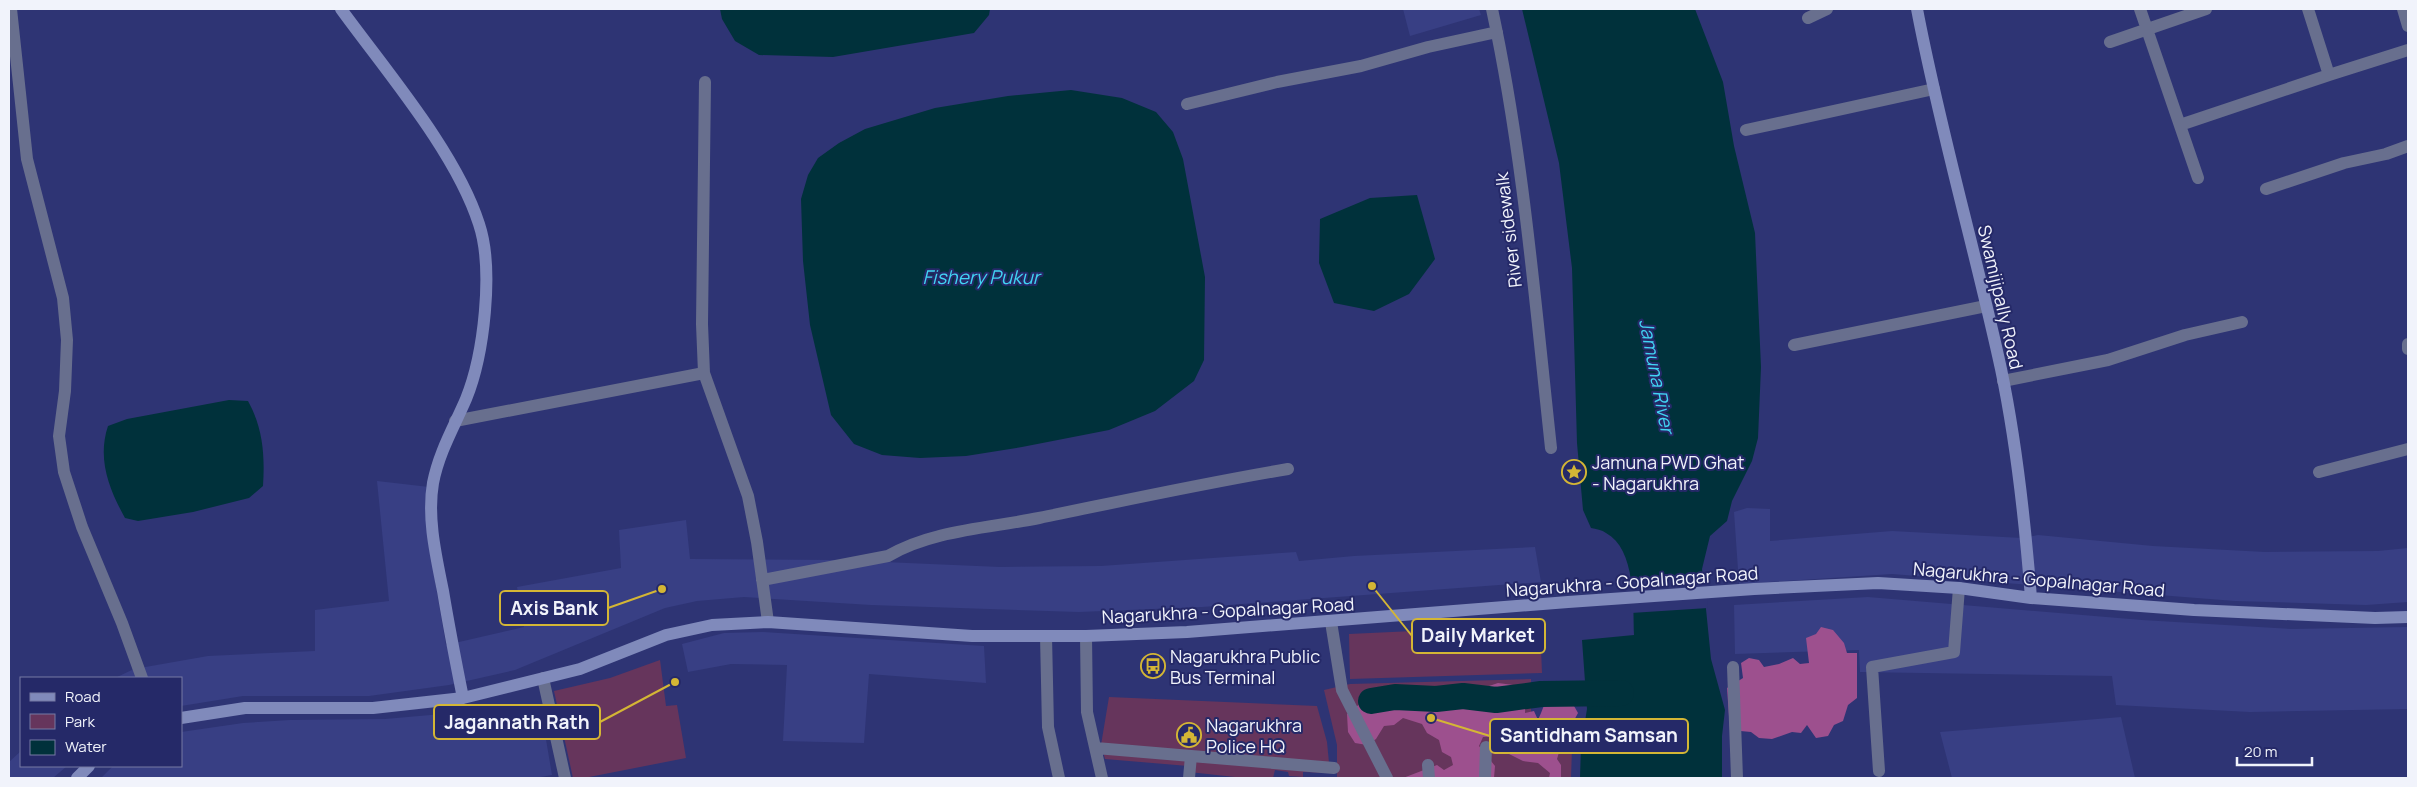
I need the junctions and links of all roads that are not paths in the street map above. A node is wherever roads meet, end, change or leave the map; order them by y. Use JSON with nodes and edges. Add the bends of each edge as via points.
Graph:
{"nodes":[{"id":1,"x":11,"y":9,"type":"edge"},
{"id":2,"x":341,"y":9,"type":"edge"},
{"id":3,"x":1492,"y":9,"type":"edge"},
{"id":4,"x":1827,"y":9,"type":"edge"},
{"id":5,"x":1917,"y":9,"type":"edge"},
{"id":6,"x":2140,"y":9,"type":"edge"},
{"id":7,"x":2206,"y":9,"type":"edge"},
{"id":8,"x":2308,"y":9,"type":"edge"},
{"id":9,"x":2403,"y":9,"type":"edge"},
{"id":10,"x":1808,"y":18,"type":"dead end"},
{"id":11,"x":2408,"y":26,"type":"edge"},
{"id":12,"x":2147,"y":29,"type":"junction"},
{"id":13,"x":1497,"y":32,"type":"junction"},
{"id":14,"x":2110,"y":42,"type":"dead end"},
{"id":15,"x":2408,"y":50,"type":"edge"},
{"id":16,"x":2328,"y":75,"type":"junction"},
{"id":17,"x":705,"y":82,"type":"dead end"},
{"id":18,"x":1934,"y":89,"type":"junction"},
{"id":19,"x":1186,"y":104,"type":"dead end"},
{"id":20,"x":2180,"y":125,"type":"junction"},
{"id":21,"x":1746,"y":130,"type":"dead end"},
{"id":22,"x":2408,"y":146,"type":"edge"},
{"id":23,"x":2198,"y":178,"type":"dead end"},
{"id":24,"x":2266,"y":189,"type":"dead end"},
{"id":25,"x":1986,"y":306,"type":"junction"},
{"id":26,"x":2242,"y":322,"type":"dead end"},
{"id":27,"x":2408,"y":344,"type":"edge"},
{"id":28,"x":1794,"y":345,"type":"dead end"},
{"id":29,"x":2408,"y":349,"type":"edge"},
{"id":30,"x":704,"y":373,"type":"junction"},
{"id":31,"x":2003,"y":381,"type":"junction"},
{"id":32,"x":455,"y":421,"type":"junction"},
{"id":33,"x":1551,"y":448,"type":"dead end"},
{"id":34,"x":2408,"y":449,"type":"edge"},
{"id":35,"x":1288,"y":469,"type":"dead end"},
{"id":36,"x":2319,"y":472,"type":"dead end"},
{"id":37,"x":762,"y":580,"type":"junction"},
{"id":38,"x":1959,"y":588,"type":"junction"},
{"id":39,"x":2031,"y":598,"type":"junction"},
{"id":40,"x":2408,"y":617,"type":"edge"},
{"id":41,"x":768,"y":622,"type":"junction"},
{"id":42,"x":1331,"y":622,"type":"junction"},
{"id":43,"x":1046,"y":636,"type":"junction"},
{"id":44,"x":1086,"y":636,"type":"junction"},
{"id":45,"x":1733,"y":667,"type":"dead end"},
{"id":46,"x":142,"y":677,"type":"edge"},
{"id":47,"x":543,"y":678,"type":"junction"},
{"id":48,"x":463,"y":698,"type":"junction"},
{"id":49,"x":182,"y":718,"type":"edge"},
{"id":50,"x":1486,"y":747,"type":"dead end"},
{"id":51,"x":1096,"y":748,"type":"junction"},
{"id":52,"x":1191,"y":756,"type":"junction"},
{"id":53,"x":1428,"y":765,"type":"dead end"},
{"id":54,"x":88,"y":767,"type":"edge"},
{"id":55,"x":1334,"y":768,"type":"dead end"},
{"id":56,"x":1879,"y":771,"type":"dead end"},
{"id":57,"x":77,"y":778,"type":"edge"},
{"id":58,"x":565,"y":778,"type":"edge"},
{"id":59,"x":1059,"y":778,"type":"edge"},
{"id":60,"x":1102,"y":778,"type":"edge"},
{"id":61,"x":1189,"y":778,"type":"edge"},
{"id":62,"x":1387,"y":778,"type":"edge"},
{"id":63,"x":1429,"y":778,"type":"edge"},
{"id":64,"x":1485,"y":778,"type":"edge"},
{"id":65,"x":1737,"y":778,"type":"edge"}],
"edges":[{"from":1,"to":46,"type":"street","via":[[27,159],[63,298],[68,340],[59,436],[64,472],[82,527]]},
{"from":2,"to":32,"type":"main road","via":[[432,134],[463,186],[480,225],[485,259],[482,342],[467,396]]},
{"from":3,"to":13,"type":"street","name":"River sidewalk"},
{"from":4,"to":10,"type":"street"},
{"from":5,"to":18,"type":"main road","name":"Swamijipally Road"},
{"from":6,"to":12,"type":"street"},
{"from":7,"to":12,"type":"street"},
{"from":8,"to":16,"type":"street"},
{"from":9,"to":11,"type":"street"},
{"from":12,"to":14,"type":"street"},
{"from":12,"to":20,"type":"street"},
{"from":13,"to":19,"type":"street"},
{"from":13,"to":33,"type":"street","name":"River sidewalk","via":[[1522,187]]},
{"from":15,"to":16,"type":"street"},
{"from":16,"to":20,"type":"street"},
{"from":17,"to":30,"type":"street"},
{"from":18,"to":21,"type":"street"},
{"from":18,"to":25,"type":"main road","name":"Swamijipally Road"},
{"from":20,"to":23,"type":"street"},
{"from":22,"to":24,"type":"street"},
{"from":25,"to":28,"type":"street"},
{"from":25,"to":31,"type":"main road","name":"Swamijipally Road"},
{"from":26,"to":31,"type":"street","via":[[2184,334],[2108,360]]},
{"from":27,"to":29,"type":"street"},
{"from":30,"to":32,"type":"street"},
{"from":30,"to":37,"type":"street","via":[[748,496]]},
{"from":31,"to":39,"type":"main road","name":"Swamijipally Road","via":[[2024,502]]},
{"from":32,"to":48,"type":"main road","via":[[440,452],[433,484],[432,527]]},
{"from":34,"to":36,"type":"street"},
{"from":35,"to":37,"type":"street","via":[[962,532],[905,546],[888,556]]},
{"from":37,"to":41,"type":"street"},
{"from":38,"to":39,"type":"main road","name":"Nagarukhra - Gopalnagar Road"},
{"from":38,"to":42,"type":"main road","name":"Nagarukhra - Gopalnagar Road","via":[[1878,584],[1754,589]]},
{"from":38,"to":56,"type":"street","via":[[1954,652],[1872,667]]},
{"from":39,"to":40,"type":"main road","name":"Nagarukhra - Gopalnagar Road","via":[[2194,610]]},
{"from":41,"to":43,"type":"main road","name":"Nagarukhra - Gopalnagar Road","via":[[945,635]]},
{"from":41,"to":47,"type":"main road","name":"Nagarukhra - Gopalnagar Road","via":[[712,624],[666,634],[580,668]]},
{"from":42,"to":44,"type":"main road","name":"Nagarukhra - Gopalnagar Road"},
{"from":42,"to":62,"type":"street","via":[[1342,690]]},
{"from":43,"to":44,"type":"main road","name":"Nagarukhra - Gopalnagar Road"},
{"from":43,"to":59,"type":"street","via":[[1048,727]]},
{"from":44,"to":51,"type":"street","via":[[1087,712]]},
{"from":45,"to":65,"type":"street"},
{"from":47,"to":48,"type":"main road","name":"Nagarukhra - Gopalnagar Road"},
{"from":47,"to":58,"type":"street"},
{"from":48,"to":49,"type":"main road","name":"Nagarukhra - Gopalnagar Road","via":[[374,708],[245,708]]},
{"from":50,"to":64,"type":"street"},
{"from":51,"to":52,"type":"street"},
{"from":51,"to":60,"type":"street"},
{"from":52,"to":55,"type":"street"},
{"from":52,"to":61,"type":"street"},
{"from":53,"to":63,"type":"street"},
{"from":54,"to":57,"type":"main road"}]}
